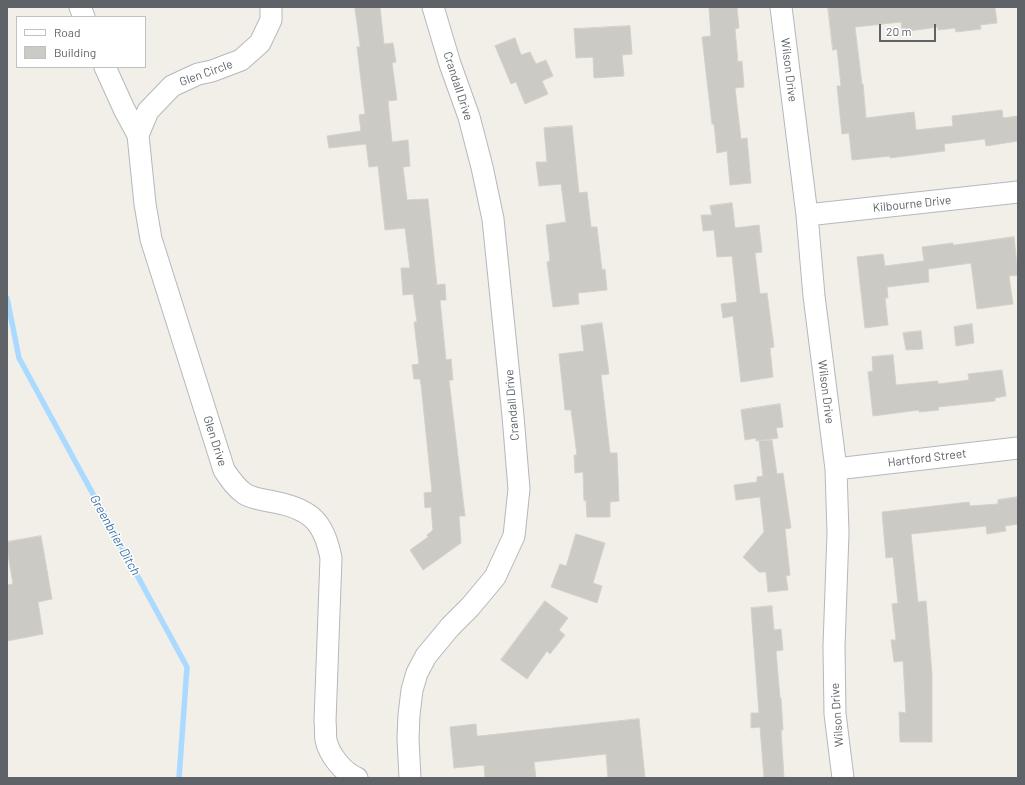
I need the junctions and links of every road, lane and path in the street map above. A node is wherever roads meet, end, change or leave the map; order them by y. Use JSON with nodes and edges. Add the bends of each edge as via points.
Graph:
{"nodes":[{"id":1,"x":271,"y":7,"type":"edge"},
{"id":2,"x":433,"y":7,"type":"edge"},
{"id":3,"x":781,"y":7,"type":"edge"},
{"id":4,"x":106,"y":68,"type":"edge"},
{"id":5,"x":138,"y":135,"type":"junction"},
{"id":6,"x":1018,"y":192,"type":"edge"},
{"id":7,"x":807,"y":215,"type":"junction"},
{"id":8,"x":1018,"y":448,"type":"edge"},
{"id":9,"x":836,"y":469,"type":"junction"},
{"id":10,"x":357,"y":778,"type":"edge"},
{"id":11,"x":410,"y":778,"type":"edge"},
{"id":12,"x":843,"y":778,"type":"edge"}],
"edges":[{"from":1,"to":5,"type":"street","name":"Glen Circle","via":[[271,20],[260,43],[241,60],[198,74],[172,86],[148,111]]},
{"from":2,"to":11,"type":"street","name":"Crandall Drive","via":[[468,117],[493,219],[519,489],[514,536],[495,577],[426,656],[417,673],[409,715]]},
{"from":3,"to":7,"type":"street","name":"Wilson Drive"},
{"from":4,"to":5,"type":"street"},
{"from":5,"to":10,"type":"street","name":"Glen Drive","via":[[151,239],[224,470],[237,488],[246,494],[298,508],[310,516],[322,528],[328,542],[331,558],[326,741],[343,769]]},
{"from":6,"to":7,"type":"street","name":"Kilbourne Drive"},
{"from":7,"to":9,"type":"street","name":"Wilson Drive","via":[[814,296]]},
{"from":8,"to":9,"type":"street","name":"Hartford Street"},
{"from":9,"to":12,"type":"street","name":"Wilson Drive","via":[[838,533],[834,646],[835,706]]}]}
